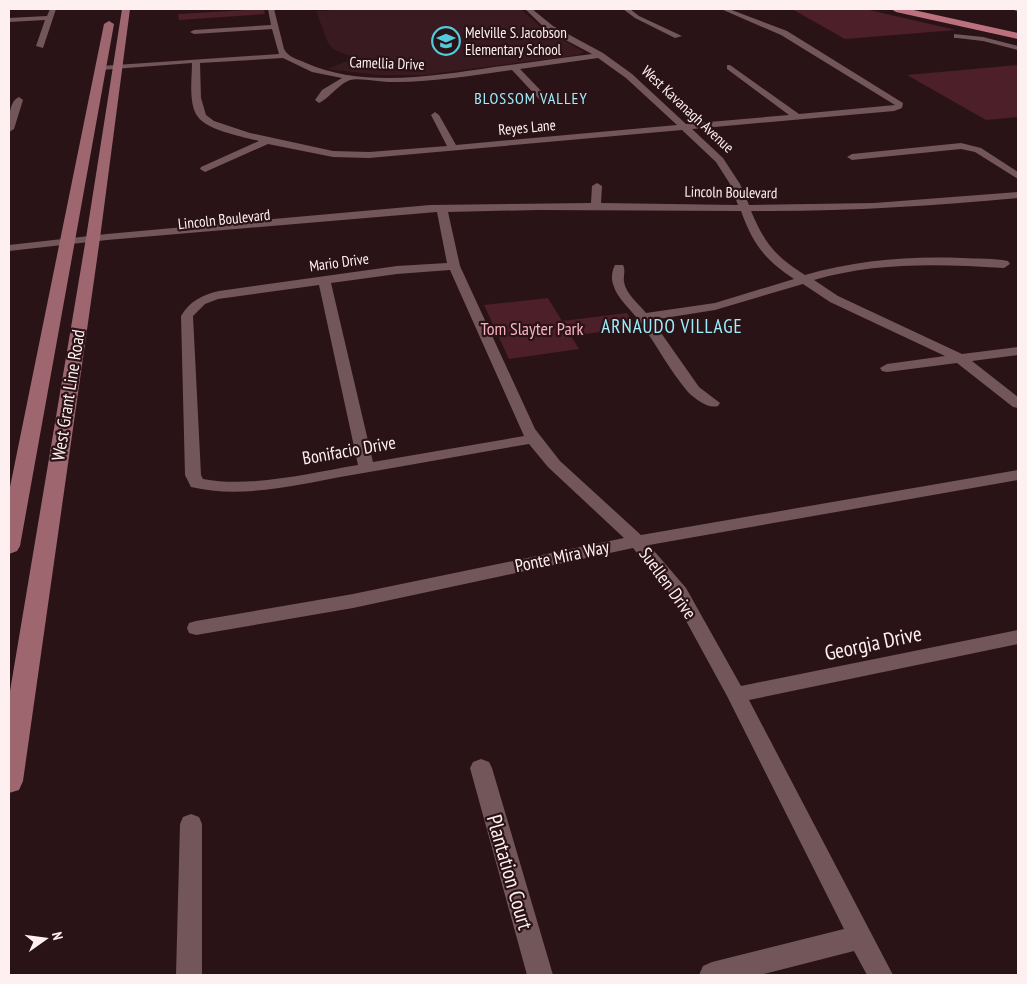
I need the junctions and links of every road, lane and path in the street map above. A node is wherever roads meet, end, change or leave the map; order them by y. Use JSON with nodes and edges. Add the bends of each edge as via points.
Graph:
{"nodes":[{"id":1,"x":53,"y":9,"type":"edge"},
{"id":2,"x":126,"y":9,"type":"edge"},
{"id":3,"x":271,"y":9,"type":"edge"},
{"id":4,"x":528,"y":9,"type":"edge"},
{"id":5,"x":535,"y":9,"type":"edge"},
{"id":6,"x":626,"y":9,"type":"edge"},
{"id":7,"x":724,"y":9,"type":"edge"},
{"id":8,"x":896,"y":9,"type":"edge"},
{"id":9,"x":938,"y":9,"type":"edge"},
{"id":10,"x":111,"y":15,"type":"dead end"},
{"id":11,"x":51,"y":18,"type":"junction"},
{"id":12,"x":9,"y":20,"type":"edge"},
{"id":13,"x":1018,"y":26,"type":"edge"},
{"id":14,"x":275,"y":27,"type":"junction"},
{"id":15,"x":194,"y":32,"type":"dead end"},
{"id":16,"x":678,"y":36,"type":"dead end"},
{"id":17,"x":957,"y":36,"type":"dead end"},
{"id":18,"x":1018,"y":36,"type":"edge"},
{"id":19,"x":40,"y":46,"type":"dead end"},
{"id":20,"x":1018,"y":48,"type":"edge"},
{"id":21,"x":600,"y":55,"type":"junction"},
{"id":22,"x":284,"y":56,"type":"junction"},
{"id":23,"x":196,"y":61,"type":"junction"},
{"id":24,"x":117,"y":67,"type":"junction"},
{"id":25,"x":514,"y":67,"type":"junction"},
{"id":26,"x":730,"y":67,"type":"dead end"},
{"id":27,"x":101,"y":68,"type":"junction"},
{"id":28,"x":349,"y":77,"type":"junction"},
{"id":29,"x":543,"y":98,"type":"dead end"},
{"id":30,"x":19,"y":100,"type":"dead end"},
{"id":31,"x":319,"y":100,"type":"dead end"},
{"id":32,"x":435,"y":115,"type":"dead end"},
{"id":33,"x":796,"y":116,"type":"junction"},
{"id":34,"x":685,"y":126,"type":"junction"},
{"id":35,"x":9,"y":129,"type":"edge"},
{"id":36,"x":269,"y":140,"type":"junction"},
{"id":37,"x":453,"y":148,"type":"junction"},
{"id":38,"x":852,"y":157,"type":"dead end"},
{"id":39,"x":205,"y":169,"type":"dead end"},
{"id":40,"x":1018,"y":176,"type":"edge"},
{"id":41,"x":597,"y":186,"type":"dead end"},
{"id":42,"x":1018,"y":195,"type":"edge"},
{"id":43,"x":596,"y":205,"type":"junction"},
{"id":44,"x":744,"y":208,"type":"junction"},
{"id":45,"x":442,"y":209,"type":"junction"},
{"id":46,"x":92,"y":243,"type":"junction"},
{"id":47,"x":67,"y":246,"type":"junction"},
{"id":48,"x":9,"y":248,"type":"edge"},
{"id":49,"x":9,"y":257,"type":"edge"},
{"id":50,"x":1004,"y":264,"type":"dead end"},
{"id":51,"x":454,"y":266,"type":"junction"},
{"id":52,"x":618,"y":268,"type":"dead end"},
{"id":53,"x":803,"y":279,"type":"junction"},
{"id":54,"x":324,"y":280,"type":"junction"},
{"id":55,"x":643,"y":317,"type":"junction"},
{"id":56,"x":1018,"y":351,"type":"edge"},
{"id":57,"x":961,"y":360,"type":"junction"},
{"id":58,"x":887,"y":368,"type":"dead end"},
{"id":59,"x":713,"y":403,"type":"dead end"},
{"id":60,"x":1018,"y":404,"type":"edge"},
{"id":61,"x":533,"y":439,"type":"junction"},
{"id":62,"x":192,"y":457,"type":"joint"},
{"id":63,"x":367,"y":469,"type":"junction"},
{"id":64,"x":1018,"y":475,"type":"edge"},
{"id":65,"x":637,"y":541,"type":"junction"},
{"id":66,"x":9,"y":546,"type":"edge"},
{"id":67,"x":196,"y":628,"type":"dead end"},
{"id":68,"x":1018,"y":637,"type":"edge"},
{"id":69,"x":736,"y":695,"type":"junction"},
{"id":70,"x":481,"y":768,"type":"dead end"},
{"id":71,"x":9,"y":781,"type":"edge"},
{"id":72,"x":191,"y":824,"type":"dead end"},
{"id":73,"x":861,"y":937,"type":"junction"},
{"id":74,"x":189,"y":975,"type":"edge"},
{"id":75,"x":540,"y":975,"type":"edge"},
{"id":76,"x":712,"y":975,"type":"edge"},
{"id":77,"x":880,"y":975,"type":"edge"}],
"edges":[{"from":1,"to":11,"type":"street"},
{"from":2,"to":24,"type":"main road","name":"West Grant Line Road"},
{"from":3,"to":14,"type":"street"},
{"from":4,"to":5,"type":"street"},
{"from":4,"to":21,"type":"street","name":"West Kavanagh Avenue","via":[[550,28]]},
{"from":6,"to":16,"type":"street"},
{"from":7,"to":33,"type":"street","name":"Reyes Lane","via":[[784,33],[900,103],[894,108]]},
{"from":8,"to":18,"type":"highway"},
{"from":9,"to":13,"type":"highway"},
{"from":10,"to":27,"type":"main road","name":"West Grant Line Road"},
{"from":11,"to":12,"type":"street"},
{"from":11,"to":19,"type":"street"},
{"from":14,"to":15,"type":"street"},
{"from":14,"to":22,"type":"street"},
{"from":17,"to":20,"type":"street"},
{"from":21,"to":25,"type":"street","name":"Camellia Drive"},
{"from":21,"to":34,"type":"street","name":"West Kavanagh Avenue"},
{"from":22,"to":23,"type":"street"},
{"from":22,"to":28,"type":"street","name":"Camellia Drive","via":[[315,70]]},
{"from":23,"to":24,"type":"street"},
{"from":23,"to":36,"type":"street","name":"Reyes Lane","via":[[199,110],[203,118],[226,129]]},
{"from":24,"to":27,"type":"street"},
{"from":24,"to":46,"type":"main road","name":"West Grant Line Road"},
{"from":25,"to":28,"type":"street","name":"Camellia Drive","via":[[414,79]]},
{"from":25,"to":29,"type":"street"},
{"from":26,"to":33,"type":"street"},
{"from":27,"to":47,"type":"main road","name":"West Grant Line Road"},
{"from":28,"to":31,"type":"street","via":[[325,92]]},
{"from":30,"to":35,"type":"street"},
{"from":32,"to":37,"type":"street"},
{"from":33,"to":34,"type":"street","name":"Reyes Lane"},
{"from":34,"to":37,"type":"street","name":"Reyes Lane"},
{"from":34,"to":44,"type":"street","name":"West Kavanagh Avenue","via":[[727,168]]},
{"from":36,"to":37,"type":"street","name":"Reyes Lane","via":[[345,155]]},
{"from":36,"to":39,"type":"street"},
{"from":38,"to":40,"type":"street","via":[[961,146],[983,154]]},
{"from":41,"to":43,"type":"street"},
{"from":42,"to":44,"type":"street","name":"Lincoln Boulevard","via":[[880,206]]},
{"from":43,"to":44,"type":"street","name":"Lincoln Boulevard"},
{"from":43,"to":45,"type":"street","name":"Lincoln Boulevard"},
{"from":44,"to":53,"type":"street","name":"West Kavanagh Avenue","via":[[756,236],[767,251]]},
{"from":45,"to":46,"type":"street","name":"Lincoln Boulevard"},
{"from":45,"to":51,"type":"street","name":"Suellen Drive"},
{"from":46,"to":47,"type":"street","name":"Lincoln Boulevard"},
{"from":46,"to":71,"type":"main road","name":"West Grant Line Road"},
{"from":47,"to":48,"type":"street","name":"Lincoln Boulevard"},
{"from":47,"to":49,"type":"street","name":"Lincoln Boulevard"},
{"from":47,"to":66,"type":"main road","name":"West Grant Line Road"},
{"from":50,"to":53,"type":"street","via":[[918,259],[855,266]]},
{"from":51,"to":54,"type":"street","name":"Mario Drive"},
{"from":51,"to":61,"type":"street","name":"Suellen Drive"},
{"from":52,"to":55,"type":"street","via":[[618,282],[623,294]]},
{"from":53,"to":55,"type":"street","via":[[726,304]]},
{"from":53,"to":57,"type":"street","name":"West Kavanagh Avenue","via":[[834,299]]},
{"from":54,"to":62,"type":"street","name":"Mario Drive","via":[[228,294],[199,302],[191,308],[188,316]]},
{"from":54,"to":63,"type":"street"},
{"from":55,"to":59,"type":"street","via":[[694,390]]},
{"from":56,"to":57,"type":"street"},
{"from":57,"to":58,"type":"street"},
{"from":57,"to":60,"type":"street","name":"West Kavanagh Avenue"},
{"from":61,"to":63,"type":"street","name":"Bonifacio Drive","via":[[462,449]]},
{"from":61,"to":65,"type":"street","name":"Suellen Drive","via":[[554,464]]},
{"from":62,"to":63,"type":"street","name":"Bonifacio Drive","via":[[193,475],[197,482],[216,487],[247,486]]},
{"from":64,"to":65,"type":"street","name":"Ponte Mira Way"},
{"from":65,"to":67,"type":"street","name":"Ponte Mira Way","via":[[354,601]]},
{"from":65,"to":69,"type":"street","name":"Suellen Drive","via":[[680,593]]},
{"from":68,"to":69,"type":"street","name":"Georgia Drive"},
{"from":69,"to":73,"type":"street","name":"Suellen Drive"},
{"from":70,"to":75,"type":"street","name":"Plantation Court"},
{"from":72,"to":74,"type":"street"},
{"from":73,"to":76,"type":"street"},
{"from":73,"to":77,"type":"street","name":"Suellen Drive"}]}
